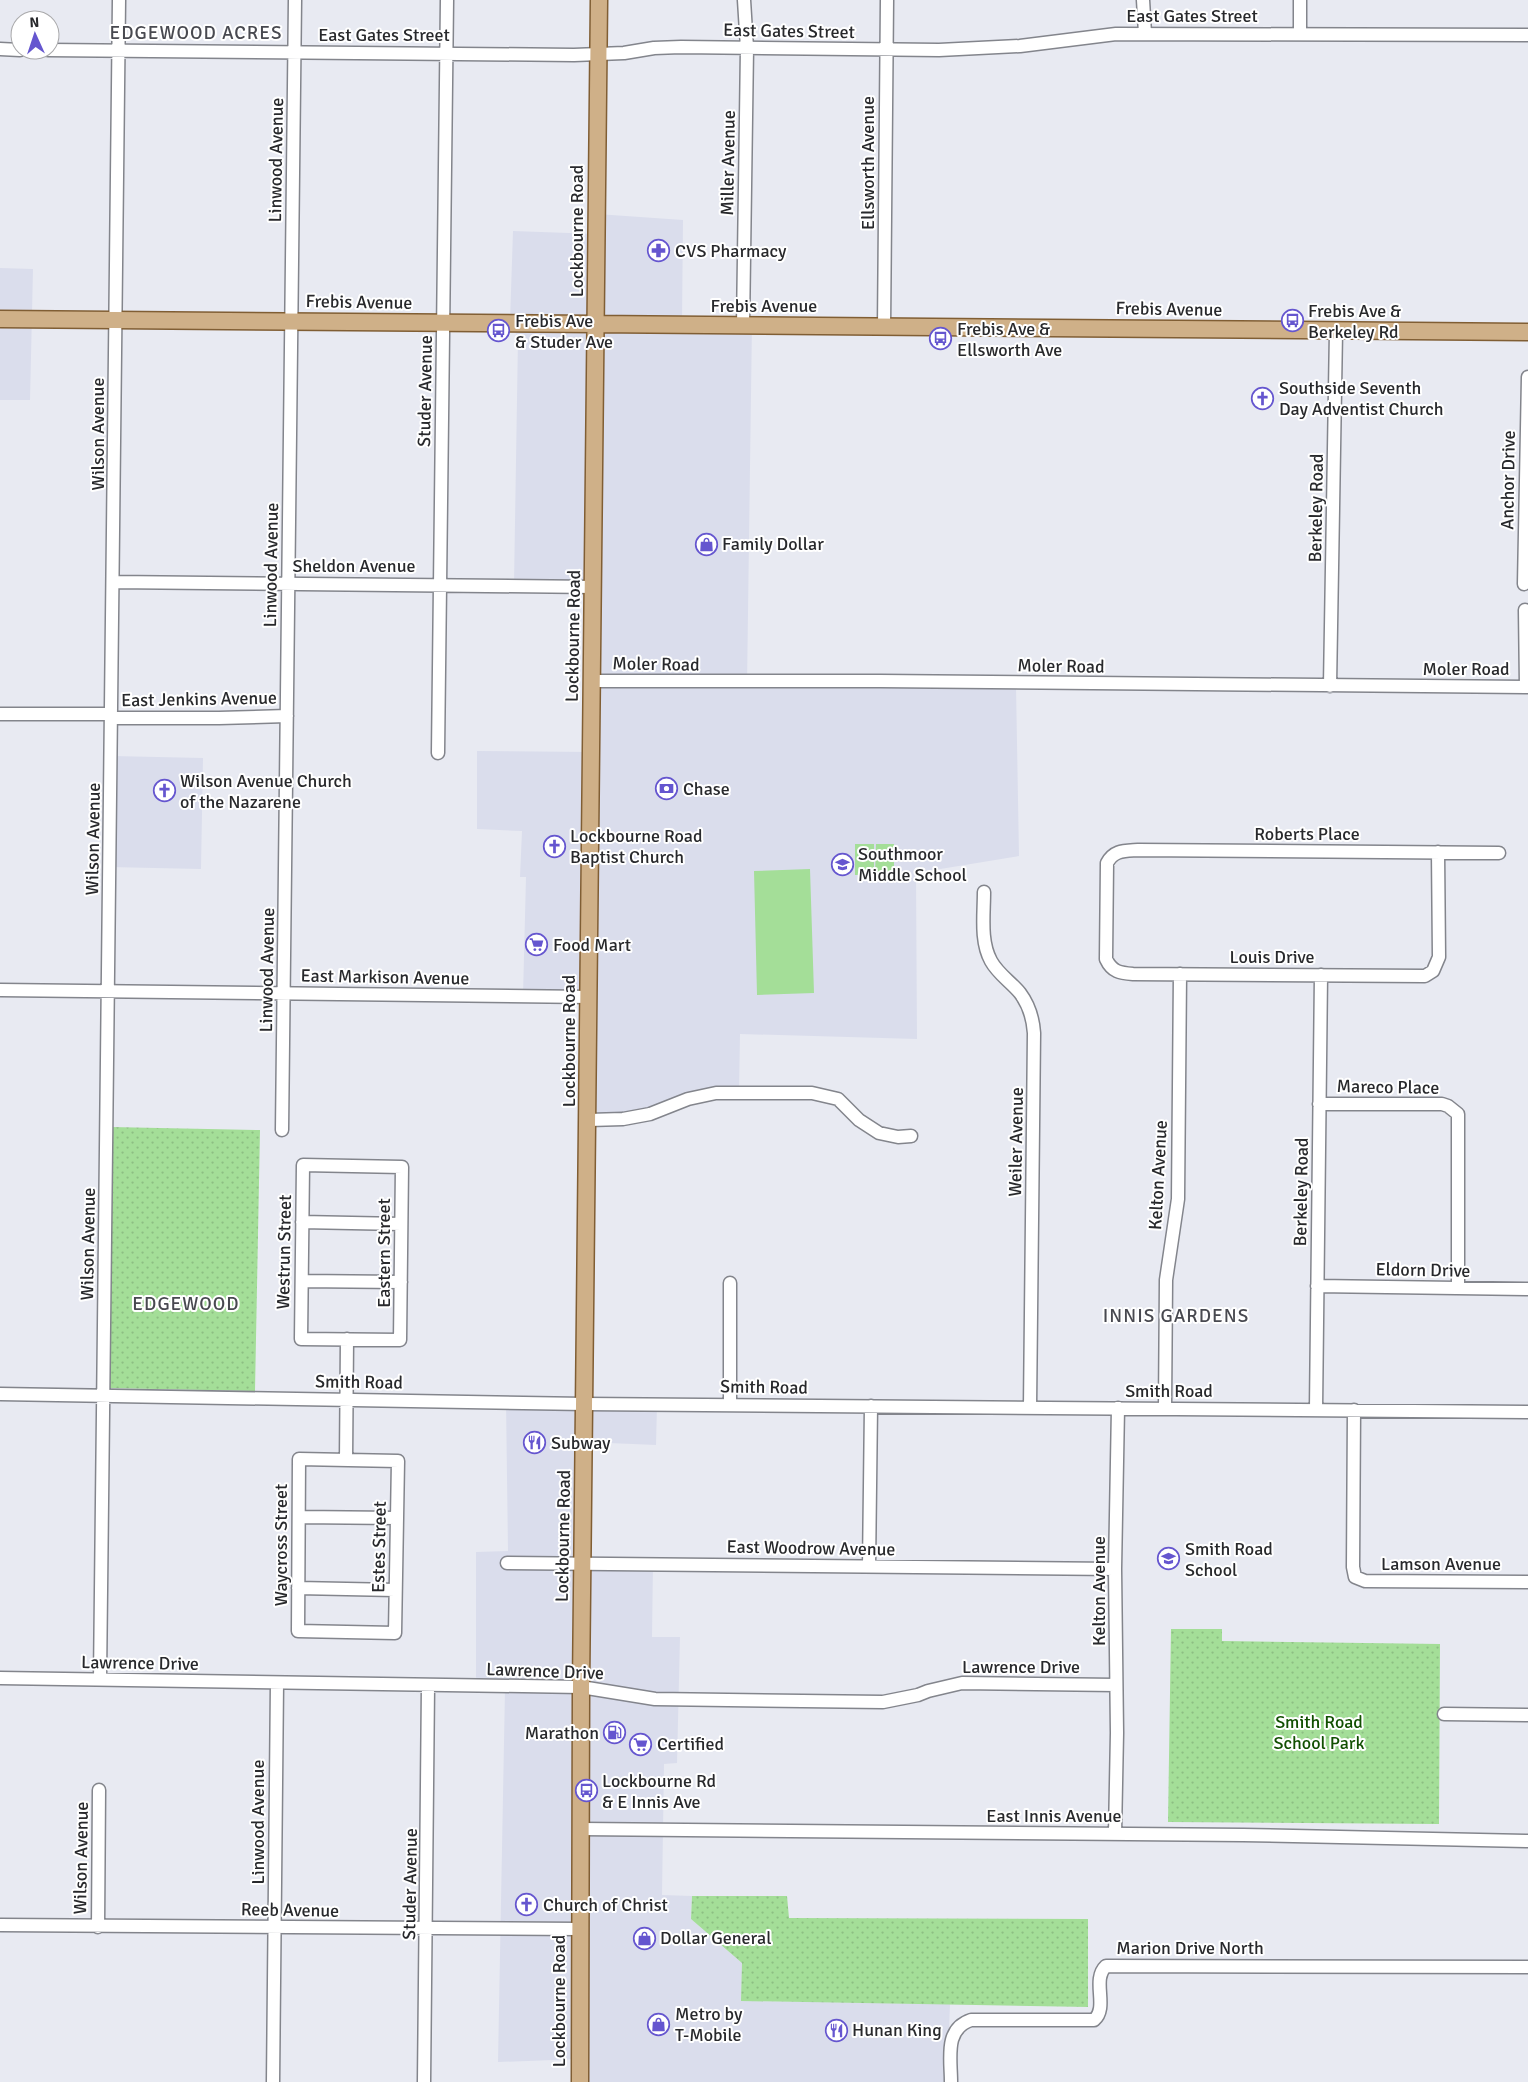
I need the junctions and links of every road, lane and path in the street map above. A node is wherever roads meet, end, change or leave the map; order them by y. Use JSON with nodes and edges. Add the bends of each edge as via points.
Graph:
{"nodes":[{"id":1,"x":120,"y":0,"type":"edge"},
{"id":2,"x":295,"y":0,"type":"edge"},
{"id":3,"x":447,"y":0,"type":"edge"},
{"id":4,"x":599,"y":0,"type":"edge"},
{"id":5,"x":744,"y":0,"type":"edge"},
{"id":6,"x":887,"y":0,"type":"edge"},
{"id":7,"x":1143,"y":0,"type":"edge"},
{"id":8,"x":1300,"y":0,"type":"edge"},
{"id":9,"x":1145,"y":33,"type":"junction"},
{"id":10,"x":1300,"y":34,"type":"junction"},
{"id":11,"x":1528,"y":35,"type":"edge"},
{"id":12,"x":747,"y":48,"type":"junction"},
{"id":13,"x":887,"y":49,"type":"junction"},
{"id":14,"x":60,"y":50,"type":"edge"},
{"id":15,"x":119,"y":52,"type":"junction"},
{"id":16,"x":294,"y":52,"type":"junction"},
{"id":17,"x":446,"y":53,"type":"junction"},
{"id":18,"x":598,"y":54,"type":"junction"},
{"id":19,"x":0,"y":319,"type":"edge"},
{"id":20,"x":116,"y":320,"type":"junction"},
{"id":21,"x":291,"y":321,"type":"junction"},
{"id":22,"x":443,"y":323,"type":"junction"},
{"id":23,"x":596,"y":324,"type":"junction"},
{"id":24,"x":743,"y":326,"type":"junction"},
{"id":25,"x":884,"y":327,"type":"junction"},
{"id":26,"x":1336,"y":331,"type":"junction"},
{"id":27,"x":1528,"y":332,"type":"edge"},
{"id":28,"x":1528,"y":377,"type":"edge"},
{"id":29,"x":114,"y":582,"type":"junction"},
{"id":30,"x":288,"y":583,"type":"junction"},
{"id":31,"x":1524,"y":584,"type":"dead end"},
{"id":32,"x":441,"y":585,"type":"junction"},
{"id":33,"x":594,"y":587,"type":"junction"},
{"id":34,"x":1525,"y":610,"type":"dead end"},
{"id":35,"x":593,"y":681,"type":"junction"},
{"id":36,"x":1330,"y":686,"type":"junction"},
{"id":37,"x":1527,"y":687,"type":"edge"},
{"id":38,"x":0,"y":714,"type":"edge"},
{"id":39,"x":111,"y":716,"type":"junction"},
{"id":40,"x":287,"y":716,"type":"junction"},
{"id":41,"x":438,"y":753,"type":"dead end"},
{"id":42,"x":1438,"y":852,"type":"junction"},
{"id":43,"x":1499,"y":853,"type":"dead end"},
{"id":44,"x":984,"y":892,"type":"dead end"},
{"id":45,"x":1110,"y":968,"type":"joint"},
{"id":46,"x":1180,"y":974,"type":"junction"},
{"id":47,"x":1321,"y":975,"type":"junction"},
{"id":48,"x":0,"y":990,"type":"edge"},
{"id":49,"x":108,"y":990,"type":"junction"},
{"id":50,"x":284,"y":993,"type":"junction"},
{"id":51,"x":589,"y":996,"type":"junction"},
{"id":52,"x":1319,"y":1104,"type":"junction"},
{"id":53,"x":589,"y":1120,"type":"junction"},
{"id":54,"x":282,"y":1130,"type":"dead end"},
{"id":55,"x":911,"y":1136,"type":"dead end"},
{"id":56,"x":303,"y":1165,"type":"joint"},
{"id":57,"x":302,"y":1222,"type":"junction"},
{"id":58,"x":401,"y":1224,"type":"junction"},
{"id":59,"x":302,"y":1281,"type":"junction"},
{"id":60,"x":401,"y":1282,"type":"junction"},
{"id":61,"x":730,"y":1284,"type":"dead end"},
{"id":62,"x":1317,"y":1286,"type":"junction"},
{"id":63,"x":1458,"y":1288,"type":"junction"},
{"id":64,"x":1528,"y":1288,"type":"edge"},
{"id":65,"x":348,"y":1339,"type":"junction"},
{"id":66,"x":0,"y":1394,"type":"edge"},
{"id":67,"x":104,"y":1396,"type":"junction"},
{"id":68,"x":347,"y":1399,"type":"junction"},
{"id":69,"x":585,"y":1404,"type":"junction"},
{"id":70,"x":730,"y":1404,"type":"junction"},
{"id":71,"x":871,"y":1406,"type":"junction"},
{"id":72,"x":1030,"y":1407,"type":"junction"},
{"id":73,"x":1118,"y":1408,"type":"junction"},
{"id":74,"x":1165,"y":1409,"type":"junction"},
{"id":75,"x":1316,"y":1409,"type":"junction"},
{"id":76,"x":1354,"y":1410,"type":"junction"},
{"id":77,"x":1528,"y":1412,"type":"edge"},
{"id":78,"x":346,"y":1460,"type":"junction"},
{"id":79,"x":299,"y":1516,"type":"junction"},
{"id":80,"x":397,"y":1518,"type":"junction"},
{"id":81,"x":507,"y":1563,"type":"dead end"},
{"id":82,"x":583,"y":1564,"type":"junction"},
{"id":83,"x":869,"y":1566,"type":"junction"},
{"id":84,"x":1115,"y":1569,"type":"junction"},
{"id":85,"x":1528,"y":1582,"type":"edge"},
{"id":86,"x":298,"y":1588,"type":"junction"},
{"id":87,"x":396,"y":1590,"type":"junction"},
{"id":88,"x":395,"y":1633,"type":"joint"},
{"id":89,"x":0,"y":1678,"type":"edge"},
{"id":90,"x":100,"y":1679,"type":"junction"},
{"id":91,"x":277,"y":1683,"type":"junction"},
{"id":92,"x":1116,"y":1685,"type":"junction"},
{"id":93,"x":428,"y":1686,"type":"junction"},
{"id":94,"x":581,"y":1687,"type":"junction"},
{"id":95,"x":1444,"y":1714,"type":"dead end"},
{"id":96,"x":1528,"y":1715,"type":"edge"},
{"id":97,"x":99,"y":1790,"type":"dead end"},
{"id":98,"x":581,"y":1829,"type":"junction"},
{"id":99,"x":1115,"y":1834,"type":"junction"},
{"id":100,"x":1528,"y":1841,"type":"edge"},
{"id":101,"x":0,"y":1925,"type":"edge"},
{"id":102,"x":98,"y":1927,"type":"junction"},
{"id":103,"x":275,"y":1927,"type":"junction"},
{"id":104,"x":426,"y":1929,"type":"junction"},
{"id":105,"x":579,"y":1929,"type":"junction"},
{"id":106,"x":1528,"y":1967,"type":"edge"},
{"id":107,"x":273,"y":2082,"type":"edge"},
{"id":108,"x":424,"y":2082,"type":"edge"},
{"id":109,"x":580,"y":2082,"type":"edge"},
{"id":110,"x":951,"y":2082,"type":"edge"}],
"edges":[{"from":1,"to":15,"type":"street","name":"Wilson Avenue"},
{"from":2,"to":16,"type":"street","name":"Linwood Avenue"},
{"from":3,"to":17,"type":"street","name":"Studer Avenue"},
{"from":4,"to":18,"type":"main road","name":"Lockbourne Road"},
{"from":5,"to":12,"type":"street","name":"Miller Avenue"},
{"from":6,"to":13,"type":"street","name":"Ellsworth Avenue"},
{"from":7,"to":9,"type":"street"},
{"from":8,"to":10,"type":"street"},
{"from":9,"to":10,"type":"street","name":"East Gates Street"},
{"from":9,"to":13,"type":"street","name":"East Gates Street","via":[[1020,46]]},
{"from":10,"to":11,"type":"street","name":"East Gates Street"},
{"from":12,"to":13,"type":"street","name":"East Gates Street"},
{"from":12,"to":18,"type":"street","name":"East Gates Street","via":[[654,48]]},
{"from":12,"to":24,"type":"street","name":"Miller Avenue"},
{"from":13,"to":25,"type":"street","name":"Ellsworth Avenue"},
{"from":14,"to":15,"type":"street","name":"East Gates Street"},
{"from":15,"to":16,"type":"street","name":"East Gates Street"},
{"from":15,"to":20,"type":"street","name":"Wilson Avenue"},
{"from":16,"to":17,"type":"street","name":"East Gates Street"},
{"from":16,"to":21,"type":"street","name":"Linwood Avenue"},
{"from":17,"to":18,"type":"street","name":"East Gates Street"},
{"from":17,"to":22,"type":"street","name":"Studer Avenue"},
{"from":18,"to":23,"type":"main road","name":"Lockbourne Road"},
{"from":19,"to":20,"type":"main road","name":"Frebis Avenue"},
{"from":20,"to":21,"type":"main road","name":"Frebis Avenue"},
{"from":20,"to":29,"type":"street","name":"Wilson Avenue"},
{"from":21,"to":22,"type":"main road","name":"Frebis Avenue"},
{"from":21,"to":30,"type":"street","name":"Linwood Avenue"},
{"from":22,"to":23,"type":"main road","name":"Frebis Avenue"},
{"from":22,"to":32,"type":"street","name":"Studer Avenue"},
{"from":23,"to":24,"type":"main road","name":"Frebis Avenue"},
{"from":23,"to":33,"type":"main road","name":"Lockbourne Road"},
{"from":24,"to":25,"type":"main road","name":"Frebis Avenue"},
{"from":25,"to":26,"type":"main road","name":"Frebis Avenue"},
{"from":26,"to":27,"type":"main road","name":"Frebis Avenue"},
{"from":26,"to":36,"type":"street","name":"Berkeley Road"},
{"from":28,"to":31,"type":"street","name":"Anchor Drive"},
{"from":29,"to":30,"type":"street","name":"Sheldon Avenue"},
{"from":29,"to":39,"type":"street","name":"Wilson Avenue"},
{"from":30,"to":32,"type":"street","name":"Sheldon Avenue"},
{"from":30,"to":40,"type":"street","name":"Linwood Avenue"},
{"from":32,"to":33,"type":"street","name":"Sheldon Avenue"},
{"from":32,"to":41,"type":"street","name":"Studer Avenue"},
{"from":33,"to":35,"type":"main road","name":"Lockbourne Road"},
{"from":34,"to":37,"type":"street"},
{"from":35,"to":36,"type":"street","name":"Moler Road"},
{"from":35,"to":51,"type":"main road","name":"Lockbourne Road"},
{"from":36,"to":37,"type":"street","name":"Moler Road"},
{"from":38,"to":39,"type":"street","name":"East Jenkins Avenue"},
{"from":39,"to":40,"type":"street","name":"East Jenkins Avenue"},
{"from":39,"to":49,"type":"street","name":"Wilson Avenue"},
{"from":40,"to":50,"type":"street","name":"Linwood Avenue"},
{"from":42,"to":43,"type":"street","name":"Roberts Place"},
{"from":42,"to":45,"type":"street","name":"Roberts Place","via":[[1138,850],[1115,853],[1107,863],[1106,874],[1105,947]]},
{"from":42,"to":47,"type":"street","name":"Louis Drive","via":[[1439,957],[1433,971],[1425,976]]},
{"from":44,"to":72,"type":"street","name":"Weiler Avenue","via":[[983,933],[990,960],[1027,1004],[1034,1033]]},
{"from":45,"to":46,"type":"street","name":"Louis Drive","via":[[1120,973]]},
{"from":46,"to":47,"type":"street","name":"Louis Drive"},
{"from":46,"to":74,"type":"street","name":"Kelton Avenue","via":[[1178,1199],[1166,1280]]},
{"from":47,"to":52,"type":"street","name":"Berkeley Road"},
{"from":48,"to":49,"type":"street","name":"East Markison Avenue"},
{"from":49,"to":50,"type":"street","name":"East Markison Avenue"},
{"from":49,"to":67,"type":"street","name":"Wilson Avenue"},
{"from":50,"to":51,"type":"street","name":"East Markison Avenue"},
{"from":50,"to":54,"type":"street","name":"Linwood Avenue"},
{"from":51,"to":53,"type":"main road","name":"Lockbourne Road"},
{"from":52,"to":62,"type":"street","name":"Berkeley Road"},
{"from":52,"to":63,"type":"street","name":"Mareco Place","via":[[1442,1104],[1458,1114]]},
{"from":53,"to":55,"type":"street","via":[[623,1120],[716,1093],[812,1093],[838,1100],[879,1133]]},
{"from":53,"to":69,"type":"main road","name":"Lockbourne Road"},
{"from":56,"to":57,"type":"street","name":"Westrun Street"},
{"from":56,"to":58,"type":"street","name":"Eastern Street","via":[[402,1167]]},
{"from":57,"to":58,"type":"street"},
{"from":57,"to":59,"type":"street","name":"Westrun Street"},
{"from":58,"to":60,"type":"street","name":"Eastern Street"},
{"from":59,"to":60,"type":"street"},
{"from":59,"to":65,"type":"street","name":"Westrun Street","via":[[301,1339]]},
{"from":60,"to":65,"type":"street","name":"Eastern Street","via":[[400,1340]]},
{"from":61,"to":70,"type":"street"},
{"from":62,"to":63,"type":"street","name":"Eldorn Drive"},
{"from":62,"to":75,"type":"street","name":"Berkeley Road"},
{"from":63,"to":64,"type":"street","name":"Eldorn Drive"},
{"from":65,"to":68,"type":"street"},
{"from":66,"to":67,"type":"street","name":"Smith Road"},
{"from":67,"to":68,"type":"street","name":"Smith Road"},
{"from":67,"to":90,"type":"street","name":"Wilson Avenue"},
{"from":68,"to":69,"type":"street","name":"Smith Road"},
{"from":68,"to":78,"type":"street"},
{"from":69,"to":70,"type":"street","name":"Smith Road"},
{"from":69,"to":82,"type":"main road","name":"Lockbourne Road"},
{"from":70,"to":71,"type":"street","name":"Smith Road"},
{"from":71,"to":72,"type":"street","name":"Smith Road"},
{"from":71,"to":83,"type":"street"},
{"from":72,"to":73,"type":"street","name":"Smith Road"},
{"from":73,"to":74,"type":"street","name":"Smith Road"},
{"from":73,"to":84,"type":"street","name":"Kelton Avenue"},
{"from":74,"to":75,"type":"street","name":"Smith Road"},
{"from":75,"to":76,"type":"street","name":"Smith Road"},
{"from":76,"to":77,"type":"street","name":"Smith Road"},
{"from":76,"to":85,"type":"street","name":"Lamson Avenue","via":[[1355,1577],[1365,1581]]},
{"from":78,"to":79,"type":"street","name":"Waycross Street","via":[[299,1459]]},
{"from":78,"to":80,"type":"street","name":"Estes Street","via":[[398,1461]]},
{"from":79,"to":80,"type":"street"},
{"from":79,"to":86,"type":"street","name":"Waycross Street"},
{"from":80,"to":87,"type":"street","name":"Estes Street"},
{"from":81,"to":82,"type":"street","name":"East Woodrow Avenue"},
{"from":82,"to":83,"type":"street","name":"East Woodrow Avenue"},
{"from":82,"to":94,"type":"main road","name":"Lockbourne Road"},
{"from":83,"to":84,"type":"street","name":"East Woodrow Avenue"},
{"from":84,"to":92,"type":"street","name":"Kelton Avenue"},
{"from":86,"to":87,"type":"street"},
{"from":86,"to":88,"type":"street","name":"Waycross Street","via":[[298,1631]]},
{"from":87,"to":88,"type":"street","name":"Estes Street"},
{"from":89,"to":90,"type":"street","name":"Lawrence Drive"},
{"from":90,"to":91,"type":"street","name":"Lawrence Drive"},
{"from":91,"to":93,"type":"street","name":"Lawrence Drive"},
{"from":91,"to":103,"type":"street","name":"Linwood Avenue"},
{"from":92,"to":94,"type":"street","name":"Lawrence Drive","via":[[962,1683],[883,1702],[655,1699]]},
{"from":92,"to":99,"type":"street","name":"Kelton Avenue"},
{"from":93,"to":94,"type":"street","name":"Lawrence Drive"},
{"from":93,"to":104,"type":"street","name":"Studer Avenue"},
{"from":94,"to":98,"type":"main road","name":"Lockbourne Road"},
{"from":95,"to":96,"type":"street"},
{"from":97,"to":102,"type":"street","name":"Wilson Avenue"},
{"from":98,"to":99,"type":"street","name":"East Innis Avenue"},
{"from":98,"to":105,"type":"main road","name":"Lockbourne Road"},
{"from":99,"to":100,"type":"street","name":"East Innis Avenue"},
{"from":101,"to":102,"type":"street","name":"Reeb Avenue"},
{"from":102,"to":103,"type":"street","name":"Reeb Avenue"},
{"from":103,"to":104,"type":"street","name":"Reeb Avenue"},
{"from":103,"to":107,"type":"street","name":"Linwood Avenue"},
{"from":104,"to":105,"type":"street","name":"Reeb Avenue"},
{"from":104,"to":108,"type":"street","name":"Studer Avenue"},
{"from":105,"to":109,"type":"main road","name":"Lockbourne Road"},
{"from":106,"to":110,"type":"street","name":"Marion Drive North","via":[[1113,1964],[1101,1970],[1099,2012],[1094,2020],[971,2020],[961,2023],[951,2040]]}]}
